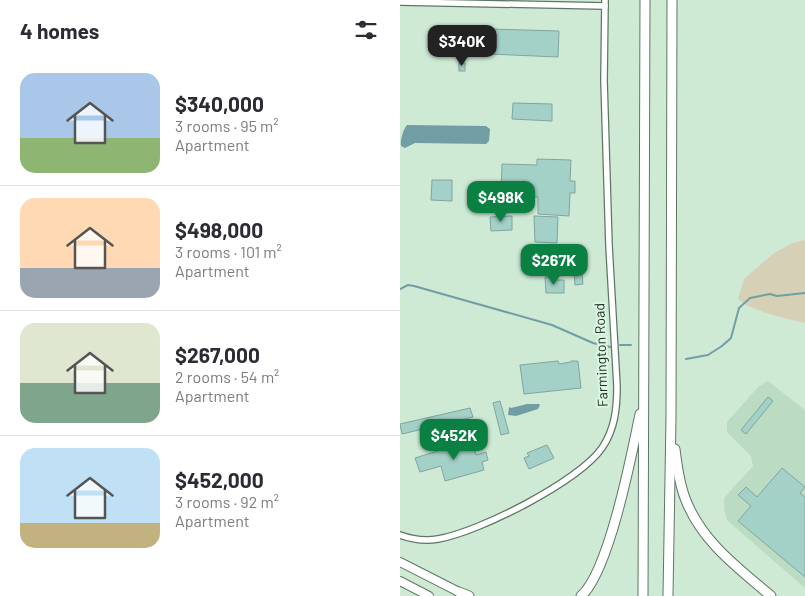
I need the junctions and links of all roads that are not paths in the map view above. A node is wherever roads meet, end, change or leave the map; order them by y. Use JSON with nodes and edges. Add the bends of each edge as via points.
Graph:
{"nodes":[{"id":1,"x":645,"y":0,"type":"edge"},
{"id":2,"x":672,"y":0,"type":"edge"},
{"id":3,"x":400,"y":2,"type":"edge"},
{"id":4,"x":605,"y":3,"type":"edge"},
{"id":5,"x":644,"y":394,"type":"junction"},
{"id":6,"x":671,"y":417,"type":"junction"},
{"id":7,"x":400,"y":535,"type":"edge"},
{"id":8,"x":400,"y":562,"type":"edge"},
{"id":9,"x":400,"y":581,"type":"edge"},
{"id":10,"x":465,"y":595,"type":"edge"},
{"id":11,"x":429,"y":596,"type":"edge"},
{"id":12,"x":580,"y":596,"type":"edge"},
{"id":13,"x":643,"y":596,"type":"edge"},
{"id":14,"x":668,"y":596,"type":"edge"},
{"id":15,"x":771,"y":596,"type":"edge"}],
"edges":[{"from":1,"to":5,"type":"highway"},
{"from":2,"to":6,"type":"highway"},
{"from":3,"to":4,"type":"street"},
{"from":4,"to":7,"type":"street","name":"Farmington Road","via":[[604,81],[617,409],[612,428],[590,463],[569,479],[527,502],[465,532],[436,540]]},
{"from":5,"to":12,"type":"highway","via":[[614,525],[596,576]]},
{"from":5,"to":13,"type":"highway"},
{"from":6,"to":14,"type":"highway"},
{"from":6,"to":15,"type":"highway","via":[[678,475],[694,518],[729,561]]},
{"from":8,"to":10,"type":"main road"},
{"from":9,"to":11,"type":"main road"}]}
